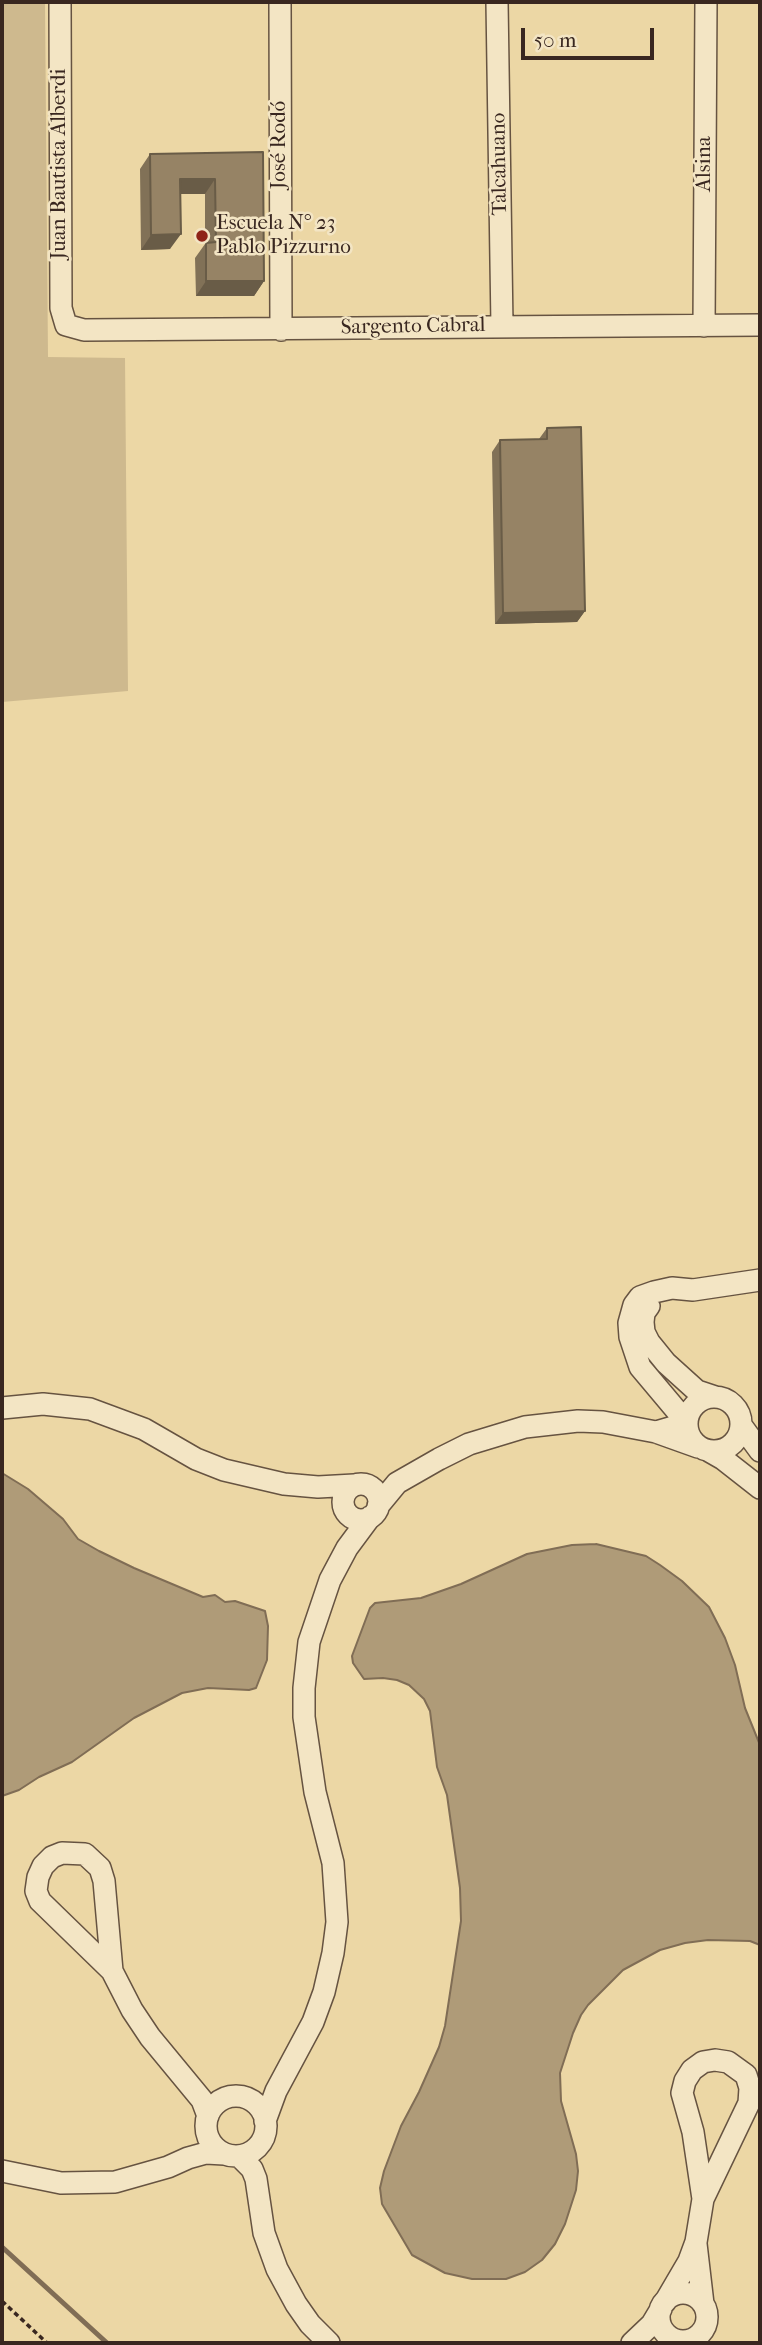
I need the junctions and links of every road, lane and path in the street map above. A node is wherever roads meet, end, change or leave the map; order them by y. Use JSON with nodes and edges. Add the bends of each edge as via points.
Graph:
{"nodes":[{"id":1,"x":60,"y":2,"type":"edge"},
{"id":2,"x":280,"y":2,"type":"edge"},
{"id":3,"x":497,"y":2,"type":"edge"},
{"id":4,"x":706,"y":2,"type":"edge"},
{"id":5,"x":66,"y":325,"type":"joint"},
{"id":6,"x":760,"y":325,"type":"edge"},
{"id":7,"x":502,"y":326,"type":"junction"},
{"id":8,"x":704,"y":326,"type":"junction"},
{"id":9,"x":281,"y":330,"type":"junction"},
{"id":10,"x":760,"y":1280,"type":"edge"},
{"id":11,"x":693,"y":1290,"type":"junction"},
{"id":12,"x":715,"y":1397,"type":"junction"},
{"id":13,"x":2,"y":1408,"type":"edge"},
{"id":14,"x":687,"y":1423,"type":"junction"},
{"id":15,"x":741,"y":1425,"type":"junction"},
{"id":16,"x":656,"y":1432,"type":"junction"},
{"id":17,"x":704,"y":1449,"type":"junction"},
{"id":18,"x":760,"y":1451,"type":"edge"},
{"id":19,"x":397,"y":1483,"type":"junction"},
{"id":20,"x":362,"y":1486,"type":"junction"},
{"id":21,"x":318,"y":1487,"type":"junction"},
{"id":22,"x":760,"y":1488,"type":"edge"},
{"id":23,"x":360,"y":1512,"type":"junction"},
{"id":24,"x":112,"y":1971,"type":"junction"},
{"id":25,"x":288,"y":2068,"type":"junction"},
{"id":26,"x":194,"y":2088,"type":"junction"},
{"id":27,"x":232,"y":2097,"type":"junction"},
{"id":28,"x":207,"y":2123,"type":"junction"},
{"id":29,"x":265,"y":2127,"type":"junction"},
{"id":30,"x":232,"y":2155,"type":"junction"},
{"id":31,"x":188,"y":2158,"type":"junction"},
{"id":32,"x":2,"y":2171,"type":"edge"},
{"id":33,"x":256,"y":2179,"type":"junction"},
{"id":34,"x":703,"y":2199,"type":"junction"},
{"id":35,"x":696,"y":2242,"type":"junction"},
{"id":36,"x":2,"y":2301,"type":"edge"},
{"id":37,"x":663,"y":2306,"type":"junction"},
{"id":38,"x":705,"y":2309,"type":"junction"},
{"id":39,"x":679,"y":2340,"type":"edge"},
{"id":40,"x":634,"y":2342,"type":"edge"},
{"id":41,"x":47,"y":2343,"type":"edge"},
{"id":42,"x":329,"y":2343,"type":"edge"},
{"id":43,"x":714,"y":2343,"type":"edge"}],
"edges":[{"from":1,"to":5,"type":"street","name":"Juan Bautista Alberdi","via":[[61,308]]},
{"from":2,"to":9,"type":"street","name":"José Rodó"},
{"from":3,"to":7,"type":"street","name":"Talcahuano"},
{"from":4,"to":8,"type":"street","name":"Alsina"},
{"from":5,"to":9,"type":"street","name":"Sargento Cabral","via":[[84,330]]},
{"from":6,"to":8,"type":"street","name":"Sargento Cabral"},
{"from":7,"to":8,"type":"street","name":"Sargento Cabral"},
{"from":7,"to":9,"type":"street","name":"Sargento Cabral"},
{"from":10,"to":11,"type":"street"},
{"from":11,"to":12,"type":"street","via":[[652,1303],[644,1313],[644,1332],[666,1363],[697,1391]]},
{"from":11,"to":14,"type":"street","via":[[672,1288],[640,1297],[629,1323],[640,1367]]},
{"from":12,"to":14,"type":"street","via":[[699,1401]]},
{"from":12,"to":15,"type":"street","via":[[731,1402]]},
{"from":13,"to":21,"type":"street","via":[[43,1404],[90,1409],[144,1429],[224,1470]]},
{"from":14,"to":16,"type":"street"},
{"from":14,"to":17,"type":"street","via":[[688,1432]]},
{"from":15,"to":17,"type":"street","via":[[731,1445]]},
{"from":15,"to":18,"type":"street"},
{"from":16,"to":17,"type":"street"},
{"from":16,"to":19,"type":"street","via":[[591,1422],[525,1427],[469,1444]]},
{"from":17,"to":22,"type":"street"},
{"from":19,"to":20,"type":"street"},
{"from":19,"to":23,"type":"street"},
{"from":20,"to":21,"type":"street"},
{"from":20,"to":23,"type":"street","via":[[377,1495]]},
{"from":20,"to":23,"type":"street","via":[[349,1488],[343,1499]]},
{"from":21,"to":23,"type":"street"},
{"from":23,"to":25,"type":"street","via":[[318,1613],[303,1688],[315,1792],[333,1863],[337,1922],[324,1992]]},
{"from":24,"to":24,"type":"street","via":[[100,1868],[85,1854],[52,1857],[38,1877],[40,1901]]},
{"from":24,"to":26,"type":"street","via":[[150,2037]]},
{"from":25,"to":27,"type":"street","via":[[263,2089]]},
{"from":25,"to":29,"type":"street"},
{"from":26,"to":27,"type":"street"},
{"from":26,"to":28,"type":"street"},
{"from":27,"to":28,"type":"street","via":[[211,2108]]},
{"from":27,"to":29,"type":"street","via":[[256,2104]]},
{"from":28,"to":30,"type":"street","via":[[212,2144]]},
{"from":28,"to":31,"type":"street","via":[[198,2149]]},
{"from":29,"to":30,"type":"street","via":[[255,2149]]},
{"from":29,"to":33,"type":"street"},
{"from":30,"to":31,"type":"street","via":[[206,2153]]},
{"from":30,"to":33,"type":"street","via":[[252,2169]]},
{"from":31,"to":32,"type":"street","via":[[115,2182],[61,2183]]},
{"from":33,"to":42,"type":"street","via":[[264,2233],[277,2269],[310,2323]]},
{"from":34,"to":34,"type":"street","via":[[749,2103],[746,2075],[728,2062],[715,2060],[692,2070],[682,2093]]},
{"from":34,"to":35,"type":"street"},
{"from":35,"to":37,"type":"street"},
{"from":35,"to":38,"type":"street"},
{"from":36,"to":41,"type":"path"},
{"from":37,"to":38,"type":"street","via":[[670,2297],[684,2293]]},
{"from":37,"to":39,"type":"street","via":[[661,2325]]},
{"from":37,"to":40,"type":"street"},
{"from":38,"to":39,"type":"street","via":[[703,2330],[690,2340]]},
{"from":38,"to":43,"type":"street"},
{"from":39,"to":40,"type":"street","via":[[657,2336]]}]}
